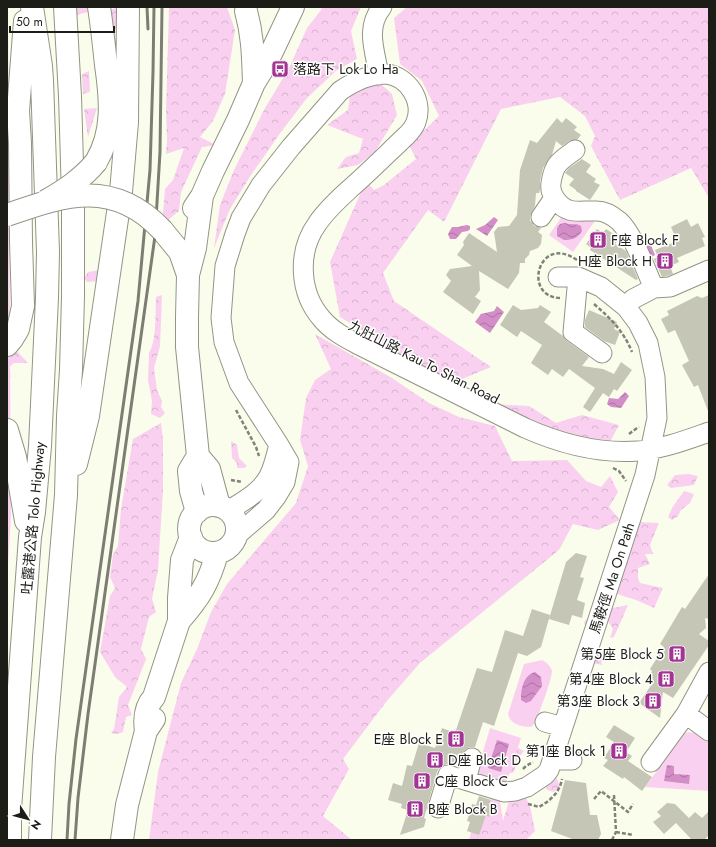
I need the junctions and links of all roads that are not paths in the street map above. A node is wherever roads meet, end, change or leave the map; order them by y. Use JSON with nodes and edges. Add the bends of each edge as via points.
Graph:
{"nodes":[{"id":1,"x":26,"y":7,"type":"edge"},
{"id":2,"x":32,"y":7,"type":"edge"},
{"id":3,"x":65,"y":7,"type":"edge"},
{"id":4,"x":99,"y":7,"type":"edge"},
{"id":5,"x":128,"y":7,"type":"edge"},
{"id":6,"x":382,"y":7,"type":"edge"},
{"id":7,"x":244,"y":9,"type":"edge"},
{"id":8,"x":292,"y":10,"type":"edge"},
{"id":9,"x":379,"y":75,"type":"junction"},
{"id":10,"x":254,"y":83,"type":"junction"},
{"id":11,"x":18,"y":111,"type":"junction"},
{"id":12,"x":7,"y":130,"type":"edge"},
{"id":13,"x":575,"y":150,"type":"dead end"},
{"id":14,"x":202,"y":196,"type":"junction"},
{"id":15,"x":46,"y":198,"type":"junction"},
{"id":16,"x":554,"y":198,"type":"junction"},
{"id":17,"x":7,"y":215,"type":"edge"},
{"id":18,"x":541,"y":217,"type":"dead end"},
{"id":19,"x":180,"y":252,"type":"junction"},
{"id":20,"x":709,"y":270,"type":"edge"},
{"id":21,"x":188,"y":275,"type":"junction"},
{"id":22,"x":579,"y":276,"type":"junction"},
{"id":23,"x":558,"y":277,"type":"dead end"},
{"id":24,"x":654,"y":288,"type":"junction"},
{"id":25,"x":626,"y":307,"type":"junction"},
{"id":26,"x":7,"y":345,"type":"edge"},
{"id":27,"x":602,"y":352,"type":"dead end"},
{"id":28,"x":7,"y":430,"type":"edge"},
{"id":29,"x":709,"y":432,"type":"edge"},
{"id":30,"x":279,"y":445,"type":"junction"},
{"id":31,"x":651,"y":449,"type":"junction"},
{"id":32,"x":198,"y":456,"type":"junction"},
{"id":33,"x":66,"y":495,"type":"junction"},
{"id":34,"x":224,"y":508,"type":"junction"},
{"id":35,"x":197,"y":512,"type":"junction"},
{"id":36,"x":236,"y":535,"type":"junction"},
{"id":37,"x":30,"y":537,"type":"junction"},
{"id":38,"x":190,"y":537,"type":"junction"},
{"id":39,"x":217,"y":553,"type":"junction"},
{"id":40,"x":179,"y":621,"type":"junction"},
{"id":41,"x":709,"y":672,"type":"edge"},
{"id":42,"x":686,"y":714,"type":"junction"},
{"id":43,"x":709,"y":731,"type":"edge"},
{"id":44,"x":472,"y":758,"type":"dead end"},
{"id":45,"x":552,"y":760,"type":"junction"},
{"id":46,"x":572,"y":760,"type":"dead end"},
{"id":47,"x":651,"y":762,"type":"dead end"},
{"id":48,"x":466,"y":780,"type":"junction"},
{"id":49,"x":438,"y":808,"type":"dead end"},
{"id":50,"x":10,"y":840,"type":"edge"},
{"id":51,"x":40,"y":840,"type":"edge"},
{"id":52,"x":122,"y":840,"type":"edge"}],
"edges":[{"from":1,"to":11,"type":"main road"},
{"from":2,"to":15,"type":"main road","name":"吐露港公路 Tolo Highway","via":[[41,66]]},
{"from":3,"to":33,"type":"main road","name":"吐露港公路 Tolo Highway","via":[[73,197]]},
{"from":4,"to":15,"type":"main road","bridge":true,"via":[[110,92],[107,137],[96,162],[87,172],[75,183]]},
{"from":5,"to":33,"type":"main road","via":[[127,122],[121,192],[88,416]]},
{"from":6,"to":9,"type":"street","via":[[374,20],[372,32]]},
{"from":7,"to":8,"type":"main road","via":[[256,18],[268,22],[281,19]]},
{"from":7,"to":10,"type":"main road","via":[[251,30]]},
{"from":8,"to":10,"type":"main road"},
{"from":9,"to":30,"type":"street","name":"九肚山路 Kau To Shan Road","via":[[359,80],[340,91],[274,167],[241,218],[225,266],[221,318],[224,342],[239,383]]},
{"from":9,"to":31,"type":"street","name":"九肚山路 Kau To Shan Road","via":[[399,78],[412,90],[417,101],[417,120],[406,136],[323,215],[311,234],[304,255],[304,276],[315,310],[322,320],[343,336],[541,435],[600,450]]},
{"from":10,"to":14,"type":"main road"},
{"from":11,"to":12,"type":"main road"},
{"from":11,"to":26,"type":"main road","via":[[24,306],[18,329]]},
{"from":13,"to":16,"type":"street","via":[[556,165],[550,188]]},
{"from":14,"to":19,"type":"main road","via":[[184,225]]},
{"from":14,"to":21,"type":"main road","via":[[195,248]]},
{"from":15,"to":17,"type":"main road","bridge":true},
{"from":15,"to":19,"type":"main road","bridge":true,"via":[[114,198],[139,209],[162,230]]},
{"from":15,"to":37,"type":"main road","name":"吐露港公路 Tolo Highway","via":[[46,347],[39,459]]},
{"from":16,"to":18,"type":"street"},
{"from":16,"to":24,"type":"street","via":[[568,210],[598,211],[617,220],[630,234]]},
{"from":19,"to":21,"type":"main road"},
{"from":20,"to":24,"type":"street","via":[[670,287]]},
{"from":21,"to":32,"type":"main road","via":[[187,347]]},
{"from":22,"to":23,"type":"street"},
{"from":22,"to":25,"type":"street","name":"馬鞍徑 Ma On Path","via":[[601,287]]},
{"from":22,"to":27,"type":"street","via":[[574,332]]},
{"from":24,"to":25,"type":"street","via":[[633,299]]},
{"from":25,"to":31,"type":"street","name":"馬鞍徑 Ma On Path","via":[[638,322],[648,343],[655,377],[657,418],[647,424]]},
{"from":28,"to":37,"type":"main road","via":[[15,457]]},
{"from":29,"to":31,"type":"street","name":"九肚山路 Kau To Shan Road"},
{"from":30,"to":34,"type":"street","via":[[269,476],[263,485],[250,496]]},
{"from":30,"to":36,"type":"street","name":"九肚山路 Kau To Shan Road","via":[[288,462],[285,482],[266,510]]},
{"from":31,"to":45,"type":"street","name":"馬鞍徑 Ma On Path","via":[[645,475],[554,725]]},
{"from":32,"to":34,"type":"main road","via":[[209,470]]},
{"from":32,"to":35,"type":"main road","via":[[189,471]]},
{"from":33,"to":51,"type":"main road","name":"吐露港公路 Tolo Highway","via":[[44,757]]},
{"from":34,"to":35,"type":"main road","via":[[206,506]]},
{"from":34,"to":36,"type":"main road","via":[[236,521]]},
{"from":35,"to":38,"type":"main road","via":[[191,521]]},
{"from":36,"to":39,"type":"main road","via":[[229,548]]},
{"from":37,"to":50,"type":"main road","name":"吐露港公路 Tolo Highway","via":[[10,809]]},
{"from":38,"to":39,"type":"main road","via":[[203,551]]},
{"from":38,"to":40,"type":"main road","via":[[182,560]]},
{"from":39,"to":40,"type":"main road","via":[[212,574],[195,603]]},
{"from":40,"to":52,"type":"main road","via":[[154,697],[158,706],[154,719],[146,731],[127,805]]},
{"from":41,"to":42,"type":"street"},
{"from":42,"to":43,"type":"street"},
{"from":42,"to":47,"type":"street"},
{"from":44,"to":48,"type":"street"},
{"from":45,"to":46,"type":"street"},
{"from":45,"to":48,"type":"street","name":"馬鞍徑 Ma On Path","via":[[545,775],[527,787],[515,791],[504,792]]},
{"from":48,"to":49,"type":"street","via":[[448,775]]}]}
